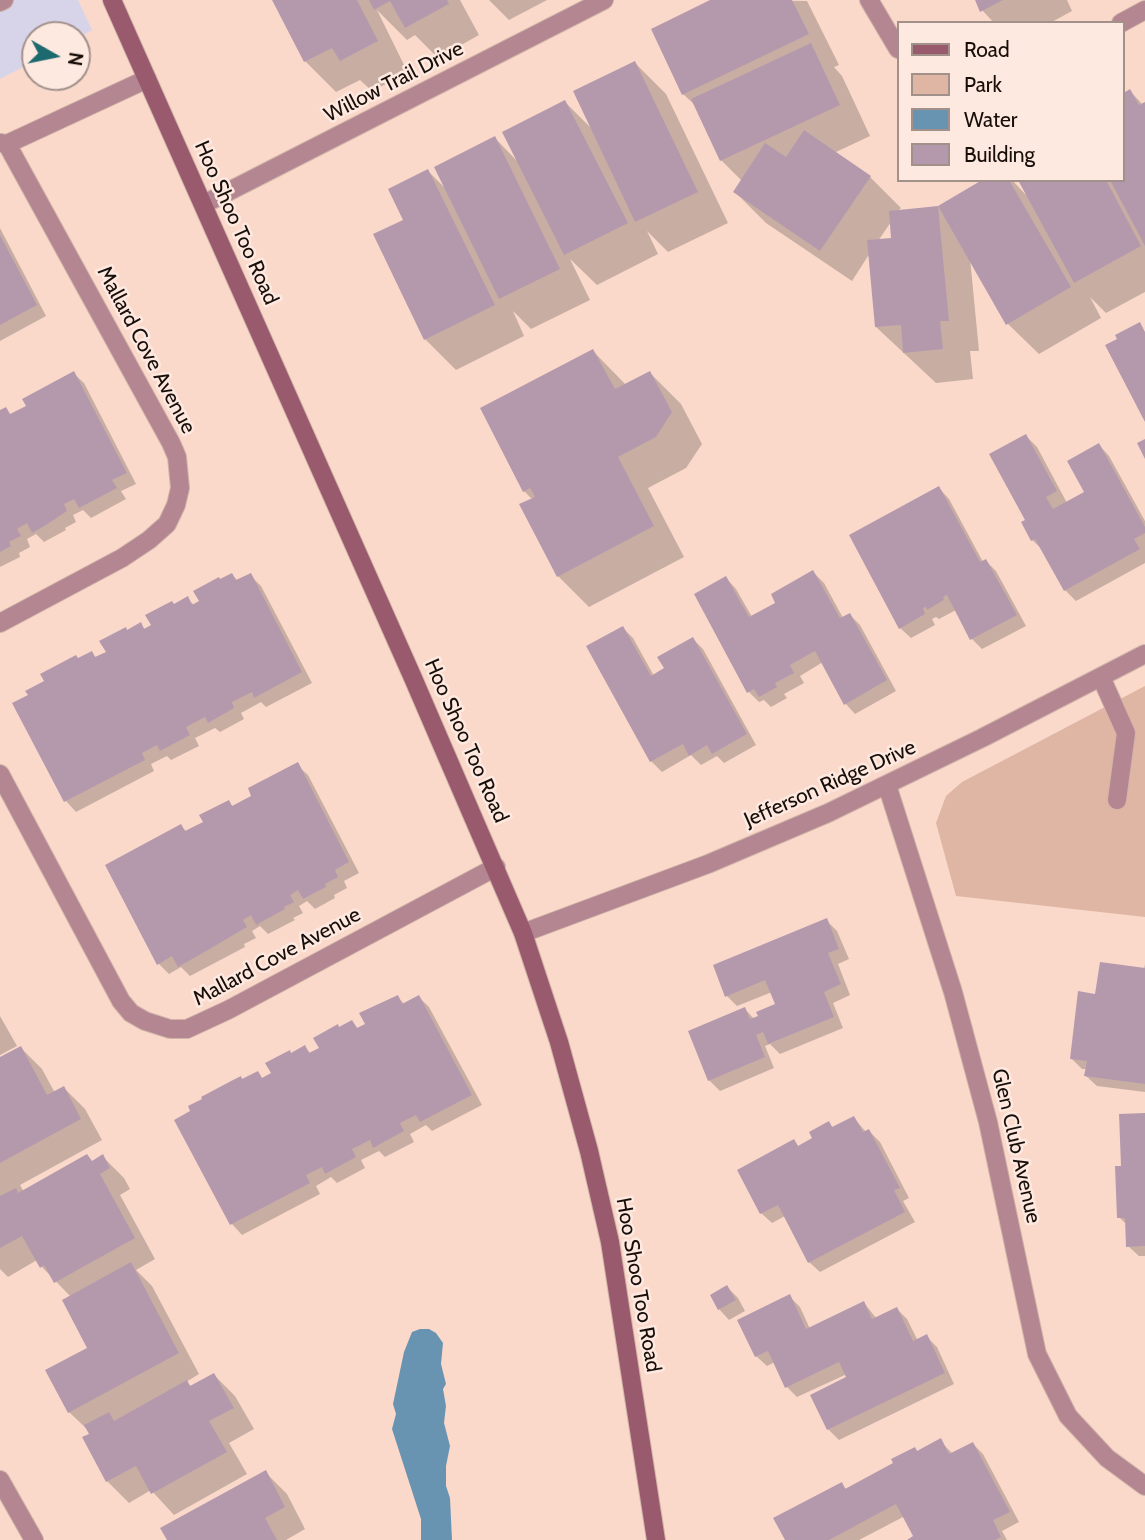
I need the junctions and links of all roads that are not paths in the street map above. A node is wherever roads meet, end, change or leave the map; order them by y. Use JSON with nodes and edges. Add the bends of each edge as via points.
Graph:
{"nodes":[{"id":1,"x":112,"y":0,"type":"edge"},
{"id":2,"x":604,"y":0,"type":"edge"},
{"id":3,"x":869,"y":0,"type":"edge"},
{"id":4,"x":1145,"y":10,"type":"edge"},
{"id":5,"x":1124,"y":21,"type":"edge"},
{"id":6,"x":897,"y":47,"type":"edge"},
{"id":7,"x":147,"y":79,"type":"junction"},
{"id":8,"x":4,"y":143,"type":"edge"},
{"id":9,"x":204,"y":204,"type":"junction"},
{"id":10,"x":0,"y":623,"type":"edge"},
{"id":11,"x":1145,"y":654,"type":"edge"},
{"id":12,"x":1101,"y":677,"type":"junction"},
{"id":13,"x":0,"y":774,"type":"edge"},
{"id":14,"x":887,"y":785,"type":"junction"},
{"id":15,"x":1116,"y":800,"type":"dead end"},
{"id":16,"x":496,"y":867,"type":"junction"},
{"id":17,"x":523,"y":933,"type":"junction"},
{"id":18,"x":0,"y":1480,"type":"edge"},
{"id":19,"x":1145,"y":1486,"type":"edge"},
{"id":20,"x":34,"y":1540,"type":"edge"},
{"id":21,"x":656,"y":1540,"type":"edge"}],
"edges":[{"from":1,"to":7,"type":"street","name":"Hoo Shoo Too Road"},
{"from":2,"to":9,"type":"street","name":"Willow Trail Drive"},
{"from":3,"to":6,"type":"street"},
{"from":4,"to":5,"type":"street"},
{"from":7,"to":8,"type":"street"},
{"from":7,"to":9,"type":"street","name":"Hoo Shoo Too Road"},
{"from":8,"to":10,"type":"street","name":"Mallard Cove Avenue","via":[[171,443],[180,488],[167,524],[149,540]]},
{"from":9,"to":16,"type":"street","name":"Hoo Shoo Too Road"},
{"from":11,"to":12,"type":"street","name":"Jefferson Ridge Drive"},
{"from":12,"to":14,"type":"street","name":"Jefferson Ridge Drive"},
{"from":12,"to":15,"type":"street","via":[[1126,733]]},
{"from":13,"to":16,"type":"street","name":"Mallard Cove Avenue","via":[[121,1001],[131,1013],[170,1030],[187,1029],[228,1010]]},
{"from":14,"to":17,"type":"street","name":"Jefferson Ridge Drive","via":[[708,864]]},
{"from":14,"to":19,"type":"street","name":"Glen Club Avenue","via":[[989,1122],[1037,1354],[1068,1416],[1107,1458]]},
{"from":16,"to":17,"type":"street","name":"Hoo Shoo Too Road"},
{"from":17,"to":21,"type":"street","name":"Hoo Shoo Too Road","via":[[559,1042],[607,1229]]},
{"from":18,"to":20,"type":"street"}]}
